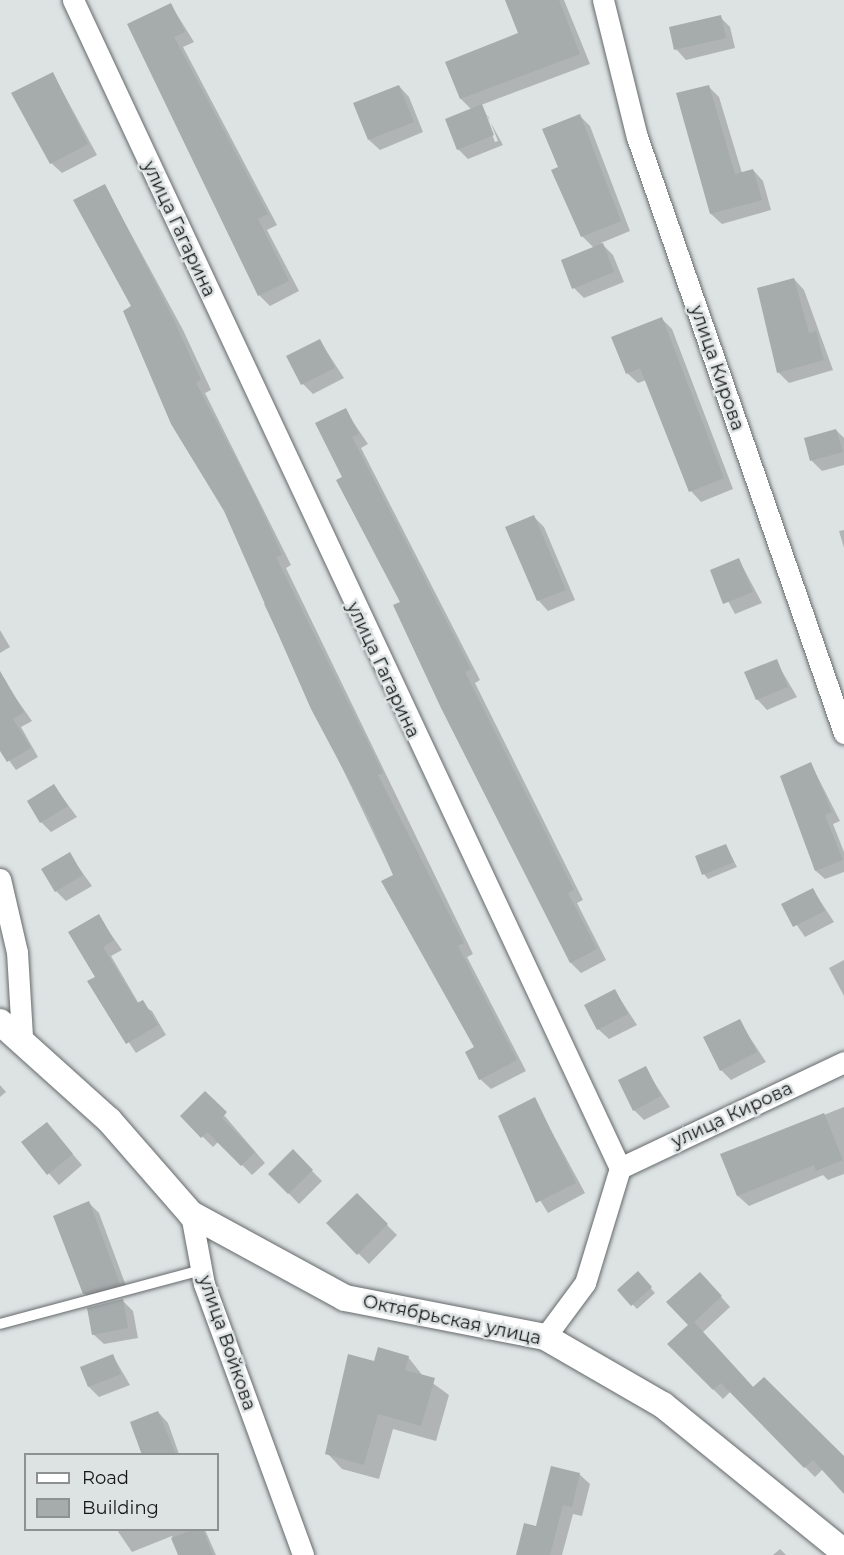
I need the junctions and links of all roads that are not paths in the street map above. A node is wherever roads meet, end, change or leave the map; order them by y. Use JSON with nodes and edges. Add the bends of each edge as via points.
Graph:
{"nodes":[{"id":1,"x":73,"y":0,"type":"edge"},
{"id":2,"x":603,"y":0,"type":"edge"},
{"id":3,"x":844,"y":732,"type":"edge"},
{"id":4,"x":0,"y":879,"type":"edge"},
{"id":5,"x":0,"y":1022,"type":"edge"},
{"id":6,"x":22,"y":1036,"type":"junction"},
{"id":7,"x":844,"y":1062,"type":"edge"},
{"id":8,"x":620,"y":1168,"type":"junction"},
{"id":9,"x":191,"y":1214,"type":"junction"},
{"id":10,"x":201,"y":1270,"type":"junction"},
{"id":11,"x":0,"y":1324,"type":"edge"},
{"id":12,"x":545,"y":1337,"type":"junction"},
{"id":13,"x":844,"y":1552,"type":"edge"},
{"id":14,"x":303,"y":1555,"type":"edge"}],
"edges":[{"from":1,"to":8,"type":"street","name":"улица Гагарина"},
{"from":2,"to":3,"type":"street","name":"улица Кирова","via":[[637,137]]},
{"from":4,"to":6,"type":"street","via":[[17,952]]},
{"from":5,"to":6,"type":"street"},
{"from":6,"to":9,"type":"street","via":[[109,1120]]},
{"from":7,"to":8,"type":"street","name":"улица Кирова"},
{"from":8,"to":12,"type":"street","via":[[585,1283]]},
{"from":9,"to":10,"type":"street","name":"улица Войкова"},
{"from":9,"to":12,"type":"street","name":"Октябрьская улица","via":[[345,1298]]},
{"from":10,"to":11,"type":"lane"},
{"from":10,"to":14,"type":"street","name":"улица Войкова"},
{"from":12,"to":13,"type":"street","name":"Октябрьская улица","via":[[663,1405]]}]}
